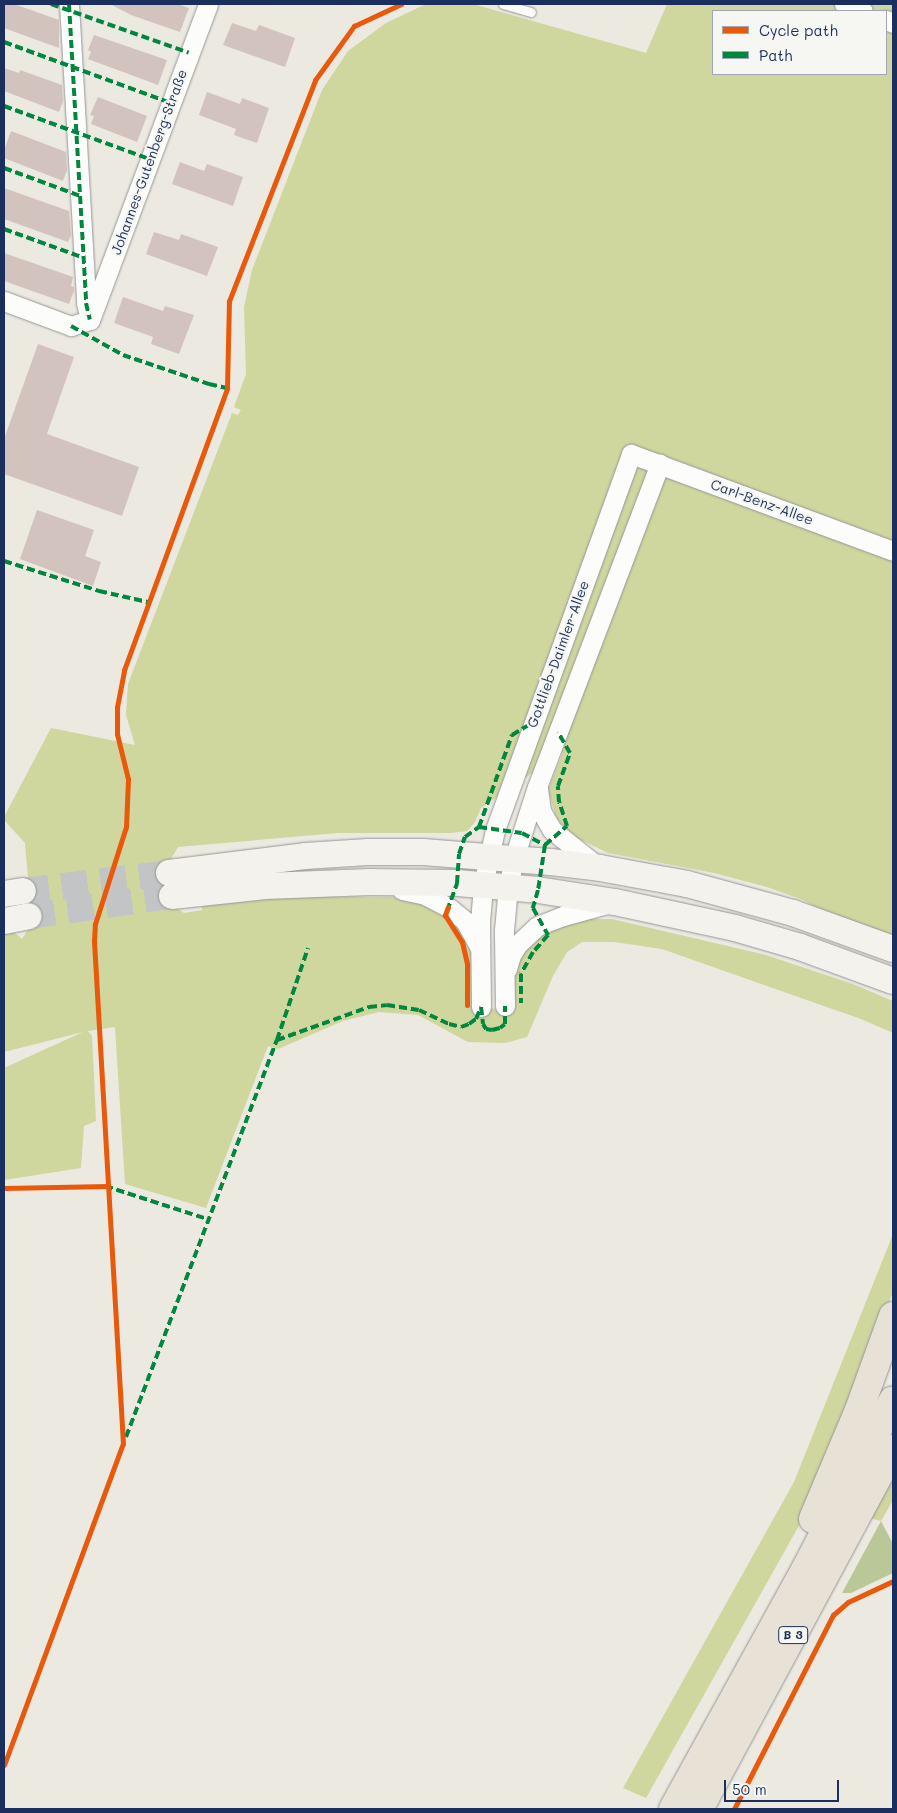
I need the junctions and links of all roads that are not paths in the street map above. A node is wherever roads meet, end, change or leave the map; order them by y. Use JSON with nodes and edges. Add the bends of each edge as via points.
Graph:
{"nodes":[{"id":1,"x":69,"y":4,"type":"edge"},
{"id":2,"x":208,"y":4,"type":"edge"},
{"id":3,"x":503,"y":4,"type":"edge"},
{"id":4,"x":844,"y":4,"type":"edge"},
{"id":5,"x":860,"y":10,"type":"edge"},
{"id":6,"x":531,"y":12,"type":"dead end"},
{"id":7,"x":4,"y":301,"type":"edge"},
{"id":8,"x":90,"y":320,"type":"junction"},
{"id":9,"x":631,"y":454,"type":"joint"},
{"id":10,"x":660,"y":464,"type":"junction"},
{"id":11,"x":893,"y":551,"type":"edge"},
{"id":12,"x":537,"y":787,"type":"junction"},
{"id":13,"x":501,"y":857,"type":"junction"},
{"id":14,"x":600,"y":868,"type":"junction"},
{"id":15,"x":370,"y":882,"type":"junction"},
{"id":16,"x":496,"y":886,"type":"junction"},
{"id":17,"x":19,"y":901,"type":"edge"},
{"id":18,"x":616,"y":902,"type":"junction"},
{"id":19,"x":4,"y":921,"type":"edge"},
{"id":20,"x":479,"y":946,"type":"junction"},
{"id":21,"x":893,"y":949,"type":"edge"},
{"id":22,"x":504,"y":977,"type":"junction"},
{"id":23,"x":893,"y":981,"type":"edge"},
{"id":24,"x":505,"y":1006,"type":"dead end"},
{"id":25,"x":482,"y":1007,"type":"dead end"},
{"id":26,"x":893,"y":1316,"type":"edge"},
{"id":27,"x":893,"y":1400,"type":"edge"},
{"id":28,"x":893,"y":1449,"type":"edge"},
{"id":29,"x":893,"y":1464,"type":"edge"},
{"id":30,"x":861,"y":1508,"type":"junction"},
{"id":31,"x":805,"y":1570,"type":"junction"},
{"id":32,"x":674,"y":1809,"type":"edge"},
{"id":33,"x":699,"y":1809,"type":"edge"}],
"edges":[{"from":1,"to":8,"type":"street","via":[[86,303]]},
{"from":2,"to":8,"type":"street","name":"Johannes-Gutenberg-Straße"},
{"from":3,"to":6,"type":"lane"},
{"from":4,"to":5,"type":"street"},
{"from":7,"to":8,"type":"street","via":[[71,326]]},
{"from":9,"to":10,"type":"street","name":"Carl-Benz-Allee"},
{"from":9,"to":13,"type":"street","name":"Gottlieb-Daimler-Allee","via":[[500,817]]},
{"from":10,"to":11,"type":"street","name":"Carl-Benz-Allee"},
{"from":10,"to":12,"type":"street","name":"Gottlieb-Daimler-Allee"},
{"from":12,"to":13,"type":"street","name":"Gottlieb-Daimler-Allee"},
{"from":12,"to":14,"type":"street","via":[[541,811],[552,830]]},
{"from":13,"to":14,"type":"main road"},
{"from":13,"to":15,"type":"main road","via":[[368,852],[305,856],[171,884],[265,886]]},
{"from":13,"to":16,"type":"street"},
{"from":14,"to":21,"type":"main road","via":[[687,884],[751,901]]},
{"from":15,"to":16,"type":"main road"},
{"from":15,"to":20,"type":"street","via":[[425,895],[448,906],[464,921]]},
{"from":16,"to":18,"type":"main road"},
{"from":16,"to":20,"type":"street"},
{"from":16,"to":22,"type":"street","via":[[504,930]]},
{"from":17,"to":19,"type":"main road"},
{"from":18,"to":22,"type":"street","via":[[536,926],[511,955]]},
{"from":18,"to":23,"type":"main road","via":[[736,928]]},
{"from":20,"to":25,"type":"street"},
{"from":22,"to":24,"type":"street"},
{"from":26,"to":31,"type":"highway","via":[[859,1410],[812,1522]]},
{"from":27,"to":31,"type":"highway","number":"B 3"},
{"from":28,"to":30,"type":"highway","number":"B 3"},
{"from":29,"to":30,"type":"highway","via":[[874,1496]]},
{"from":30,"to":33,"type":"highway","number":"B 3"},
{"from":31,"to":32,"type":"highway","number":"B 3"}]}
